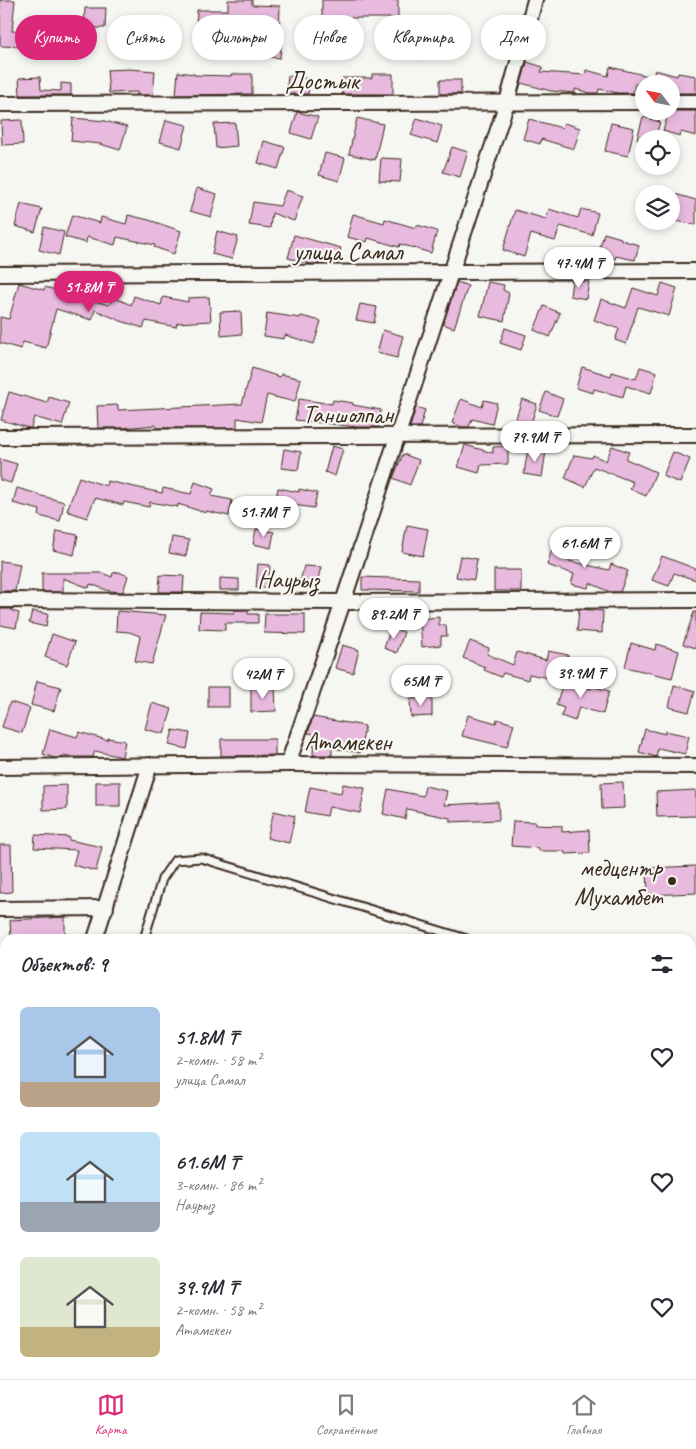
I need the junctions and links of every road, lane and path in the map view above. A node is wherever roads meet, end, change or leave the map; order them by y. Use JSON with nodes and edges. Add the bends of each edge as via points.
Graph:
{"nodes":[{"id":1,"x":535,"y":0,"type":"edge"},
{"id":2,"x":507,"y":102,"type":"junction"},
{"id":3,"x":635,"y":102,"type":"edge"},
{"id":4,"x":680,"y":102,"type":"edge"},
{"id":5,"x":696,"y":102,"type":"edge"},
{"id":6,"x":0,"y":104,"type":"edge"},
{"id":7,"x":696,"y":271,"type":"edge"},
{"id":8,"x":451,"y":273,"type":"junction"},
{"id":9,"x":0,"y":274,"type":"edge"},
{"id":10,"x":696,"y":435,"type":"edge"},
{"id":11,"x":398,"y":436,"type":"junction"},
{"id":12,"x":0,"y":437,"type":"edge"},
{"id":13,"x":0,"y":600,"type":"edge"},
{"id":14,"x":696,"y":600,"type":"edge"},
{"id":15,"x":343,"y":602,"type":"junction"},
{"id":16,"x":288,"y":764,"type":"junction"},
{"id":17,"x":150,"y":765,"type":"junction"},
{"id":18,"x":696,"y":766,"type":"edge"},
{"id":19,"x":0,"y":767,"type":"edge"},
{"id":20,"x":106,"y":908,"type":"junction"},
{"id":21,"x":0,"y":909,"type":"edge"},
{"id":22,"x":97,"y":934,"type":"edge"},
{"id":23,"x":146,"y":934,"type":"edge"},
{"id":24,"x":451,"y":934,"type":"edge"}],
"edges":[{"from":1,"to":2,"type":"street"},
{"from":2,"to":3,"type":"street","name":"Достык"},
{"from":2,"to":6,"type":"street","name":"Достык"},
{"from":2,"to":8,"type":"street"},
{"from":4,"to":5,"type":"street"},
{"from":7,"to":8,"type":"street","name":"улица Самал"},
{"from":8,"to":9,"type":"street","name":"улица Самал"},
{"from":8,"to":11,"type":"street"},
{"from":10,"to":11,"type":"street","name":"Таншолпан"},
{"from":11,"to":12,"type":"street","name":"Таншолпан"},
{"from":11,"to":15,"type":"street"},
{"from":13,"to":15,"type":"street","name":"Наурыз"},
{"from":14,"to":15,"type":"street","name":"Наурыз"},
{"from":15,"to":16,"type":"street"},
{"from":16,"to":17,"type":"street","name":"Атамекен"},
{"from":16,"to":18,"type":"street","name":"Атамекен"},
{"from":17,"to":19,"type":"street","name":"Атамекен"},
{"from":17,"to":20,"type":"street"},
{"from":20,"to":21,"type":"street"},
{"from":20,"to":22,"type":"street"},
{"from":23,"to":24,"type":"lane","via":[[162,879],[175,860],[201,858]]}]}
